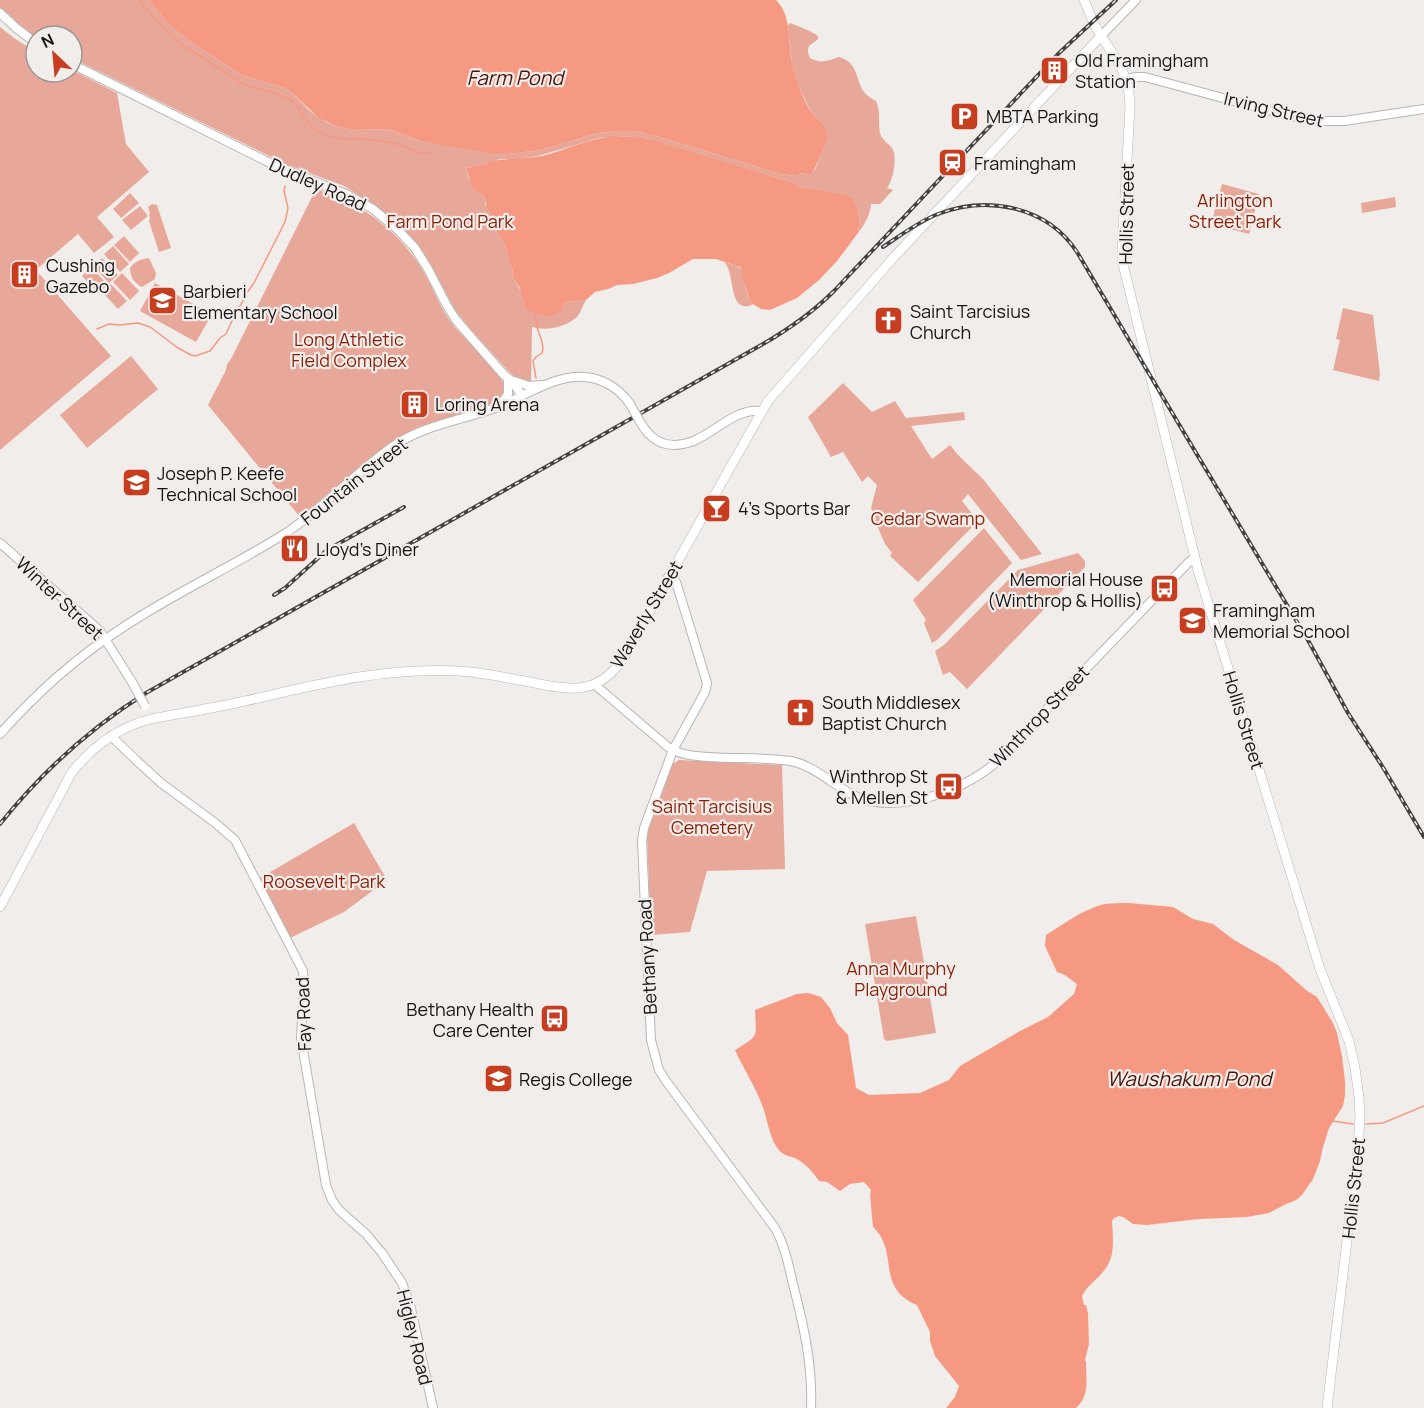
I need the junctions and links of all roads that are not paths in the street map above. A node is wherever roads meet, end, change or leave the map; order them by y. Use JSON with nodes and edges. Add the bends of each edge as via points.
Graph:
{"nodes":[{"id":1,"x":1083,"y":0,"type":"edge"},
{"id":2,"x":1136,"y":0,"type":"edge"},
{"id":3,"x":0,"y":13,"type":"edge"},
{"id":4,"x":24,"y":34,"type":"edge"},
{"id":5,"x":1101,"y":36,"type":"junction"},
{"id":6,"x":84,"y":70,"type":"edge"},
{"id":7,"x":1126,"y":79,"type":"junction"},
{"id":8,"x":1424,"y":109,"type":"edge"},
{"id":9,"x":508,"y":379,"type":"junction"},
{"id":10,"x":554,"y":382,"type":"junction"},
{"id":11,"x":519,"y":398,"type":"junction"},
{"id":12,"x":500,"y":406,"type":"junction"},
{"id":13,"x":762,"y":411,"type":"junction"},
{"id":14,"x":731,"y":419,"type":"junction"},
{"id":15,"x":755,"y":423,"type":"junction"},
{"id":16,"x":0,"y":543,"type":"edge"},
{"id":17,"x":1194,"y":558,"type":"junction"},
{"id":18,"x":668,"y":577,"type":"junction"},
{"id":19,"x":105,"y":639,"type":"junction"},
{"id":20,"x":594,"y":684,"type":"junction"},
{"id":21,"x":151,"y":719,"type":"junction"},
{"id":22,"x":0,"y":734,"type":"edge"},
{"id":23,"x":111,"y":736,"type":"junction"},
{"id":24,"x":673,"y":750,"type":"junction"},
{"id":25,"x":0,"y":907,"type":"edge"},
{"id":26,"x":392,"y":1268,"type":"joint"},
{"id":27,"x":433,"y":1408,"type":"edge"},
{"id":28,"x":811,"y":1408,"type":"edge"},
{"id":29,"x":1327,"y":1408,"type":"edge"}],
"edges":[{"from":1,"to":5,"type":"main road","name":"Hollis Street"},
{"from":2,"to":5,"type":"street","name":"Waverly Street"},
{"from":3,"to":4,"type":"street"},
{"from":5,"to":7,"type":"main road","name":"Hollis Street"},
{"from":5,"to":13,"type":"main road","name":"Waverly Street","via":[[894,258]]},
{"from":6,"to":9,"type":"street","name":"Dudley Road","via":[[276,166],[373,209],[415,248],[456,320]]},
{"from":7,"to":8,"type":"street","name":"Irving Street","via":[[1145,77],[1323,122]]},
{"from":7,"to":17,"type":"main road","name":"Hollis Street","via":[[1131,104],[1123,264]]},
{"from":9,"to":10,"type":"street","via":[[529,386]]},
{"from":9,"to":11,"type":"street","name":"Dudley Road"},
{"from":9,"to":12,"type":"street","via":[[508,394]]},
{"from":10,"to":11,"type":"street","name":"Fountain Street"},
{"from":10,"to":14,"type":"street","name":"Fountain Street","bridge":true,"via":[[584,377],[607,383],[630,404],[645,429],[667,444],[699,439]]},
{"from":11,"to":12,"type":"street","name":"Fountain Street"},
{"from":12,"to":19,"type":"street","name":"Fountain Street","via":[[425,430],[399,443],[289,531]]},
{"from":13,"to":14,"type":"street","name":"Fountain Street","via":[[748,411]]},
{"from":13,"to":15,"type":"main road","name":"Waverly Street"},
{"from":14,"to":15,"type":"street","via":[[746,418]]},
{"from":15,"to":18,"type":"main road","name":"Waverly Street"},
{"from":16,"to":19,"type":"street","name":"Winter Street"},
{"from":17,"to":24,"type":"street","name":"Winthrop Street","via":[[993,765],[933,796],[906,802],[876,802],[852,794],[798,763],[700,756]]},
{"from":17,"to":29,"type":"main road","name":"Hollis Street","via":[[1313,947],[1349,1041],[1355,1068],[1360,1107],[1358,1149]]},
{"from":18,"to":20,"type":"main road","name":"Waverly Street","via":[[619,664]]},
{"from":18,"to":24,"type":"street","name":"Bethany Road","via":[[676,582],[707,683]]},
{"from":19,"to":21,"type":"street","name":"Winter Street","bridge":true},
{"from":19,"to":22,"type":"street","name":"Fountain Street","via":[[50,683]]},
{"from":20,"to":21,"type":"main road","name":"Waverly Street","via":[[564,689],[474,672],[413,672],[344,679]]},
{"from":20,"to":24,"type":"street","name":"Winthrop Street"},
{"from":21,"to":23,"type":"main road","name":"Waverly Street"},
{"from":23,"to":25,"type":"main road","name":"Waverly Street","via":[[90,752],[67,780]]},
{"from":23,"to":26,"type":"street","name":"Fay Road","via":[[161,783],[235,840],[303,971],[301,1038],[329,1194]]},
{"from":24,"to":28,"type":"street","name":"Bethany Road","via":[[647,816],[642,841],[650,1025],[655,1057],[666,1081],[782,1240],[808,1350]]},
{"from":26,"to":27,"type":"street","name":"Higley Road","via":[[410,1304]]}]}
